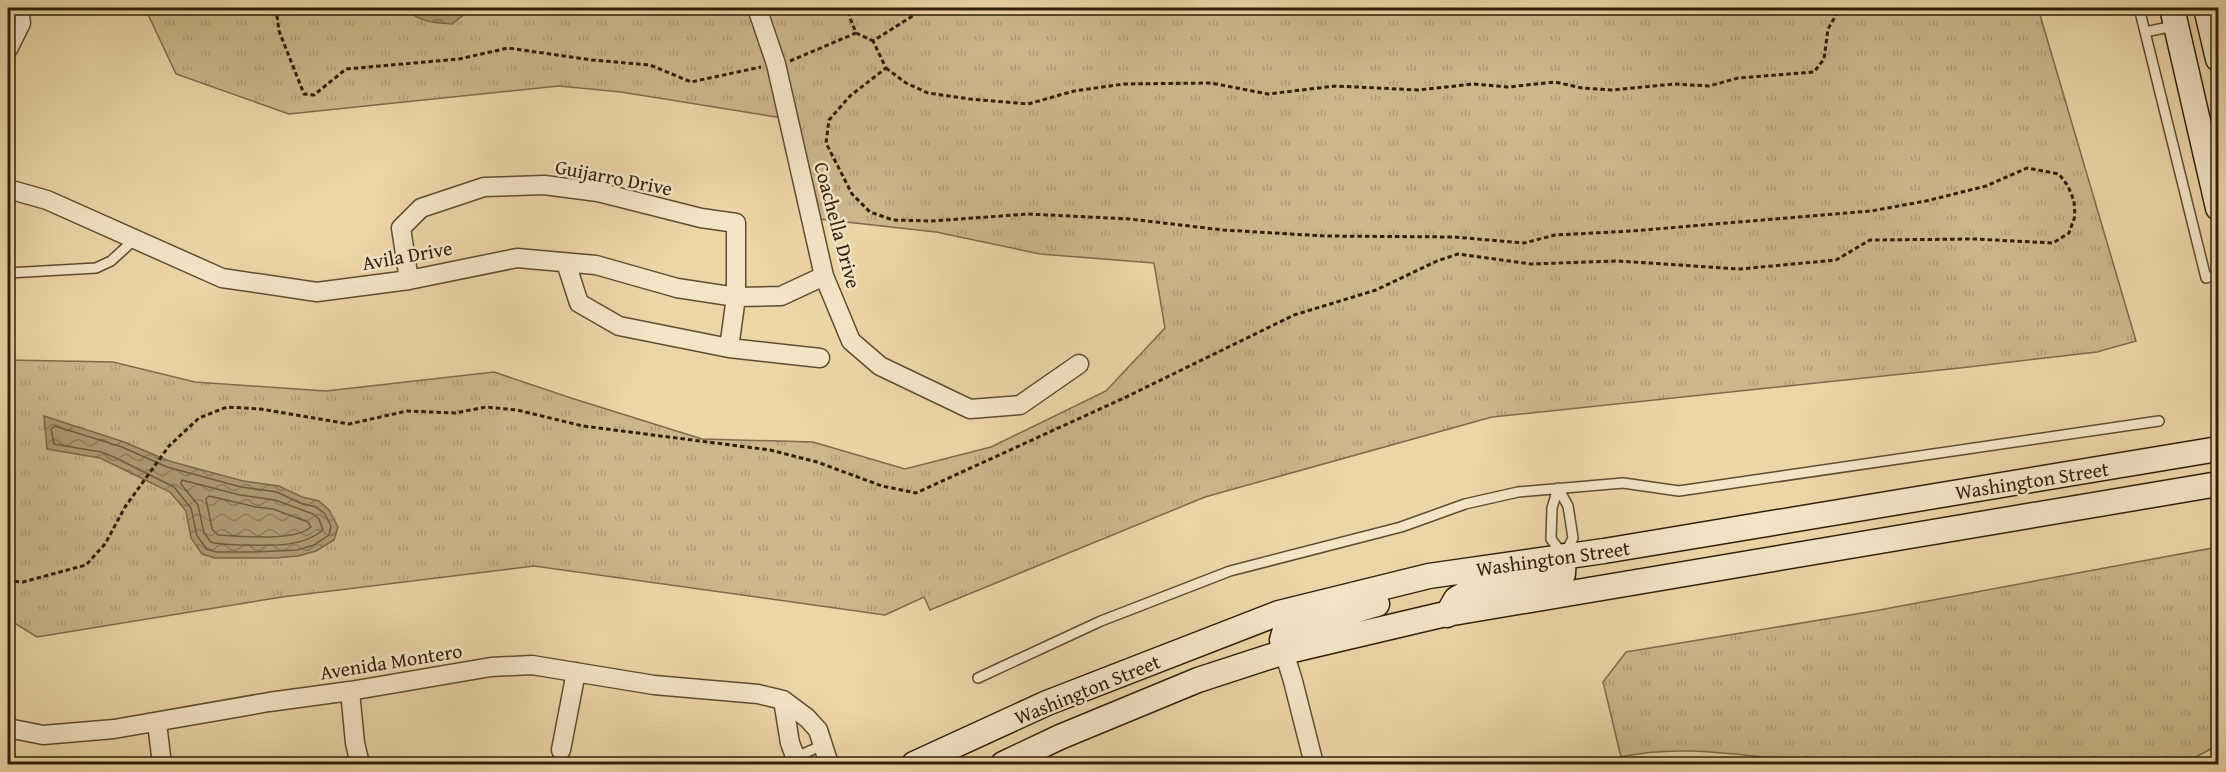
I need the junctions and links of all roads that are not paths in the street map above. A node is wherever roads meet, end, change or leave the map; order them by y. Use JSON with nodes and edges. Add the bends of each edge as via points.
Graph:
{"nodes":[{"id":1,"x":19,"y":8,"type":"edge"},
{"id":2,"x":757,"y":8,"type":"edge"},
{"id":3,"x":2139,"y":8,"type":"edge"},
{"id":4,"x":2206,"y":8,"type":"edge"},
{"id":5,"x":2174,"y":16,"type":"edge"},
{"id":6,"x":2145,"y":32,"type":"junction"},
{"id":7,"x":8,"y":49,"type":"edge"},
{"id":8,"x":2218,"y":59,"type":"edge"},
{"id":9,"x":8,"y":189,"type":"edge"},
{"id":10,"x":2218,"y":208,"type":"edge"},
{"id":11,"x":135,"y":238,"type":"junction"},
{"id":12,"x":566,"y":263,"type":"junction"},
{"id":13,"x":8,"y":273,"type":"edge"},
{"id":14,"x":2218,"y":275,"type":"edge"},
{"id":15,"x":824,"y":276,"type":"junction"},
{"id":16,"x":409,"y":280,"type":"junction"},
{"id":17,"x":736,"y":297,"type":"junction"},
{"id":18,"x":729,"y":348,"type":"junction"},
{"id":19,"x":820,"y":358,"type":"dead end"},
{"id":20,"x":1079,"y":364,"type":"dead end"},
{"id":21,"x":2159,"y":421,"type":"dead end"},
{"id":22,"x":2218,"y":449,"type":"edge"},
{"id":23,"x":2218,"y":484,"type":"edge"},
{"id":24,"x":1558,"y":488,"type":"junction"},
{"id":25,"x":1564,"y":556,"type":"junction"},
{"id":26,"x":1391,"y":585,"type":"junction"},
{"id":27,"x":1447,"y":615,"type":"junction"},
{"id":28,"x":1284,"y":652,"type":"junction"},
{"id":29,"x":576,"y":672,"type":"junction"},
{"id":30,"x":978,"y":678,"type":"dead end"},
{"id":31,"x":350,"y":691,"type":"junction"},
{"id":32,"x":783,"y":700,"type":"junction"},
{"id":33,"x":157,"y":723,"type":"junction"},
{"id":34,"x":8,"y":728,"type":"edge"},
{"id":35,"x":823,"y":745,"type":"junction"},
{"id":36,"x":561,"y":750,"type":"dead end"},
{"id":37,"x":797,"y":761,"type":"edge"},
{"id":38,"x":162,"y":765,"type":"edge"},
{"id":39,"x":360,"y":765,"type":"edge"},
{"id":40,"x":829,"y":765,"type":"edge"},
{"id":41,"x":914,"y":765,"type":"edge"},
{"id":42,"x":1004,"y":765,"type":"edge"},
{"id":43,"x":1314,"y":765,"type":"edge"}],
"edges":[{"from":1,"to":7,"type":"street","via":[[21,23]]},
{"from":2,"to":15,"type":"street","name":"Coachella Drive","via":[[776,64]]},
{"from":3,"to":6,"type":"lane"},
{"from":4,"to":8,"type":"main road"},
{"from":5,"to":6,"type":"lane"},
{"from":5,"to":10,"type":"main road"},
{"from":6,"to":14,"type":"lane","via":[[2206,278]]},
{"from":9,"to":11,"type":"street","name":"Avila Drive","via":[[47,200]]},
{"from":11,"to":13,"type":"lane","via":[[111,261],[96,268]]},
{"from":11,"to":16,"type":"street","name":"Avila Drive","via":[[222,278],[316,292]]},
{"from":12,"to":16,"type":"street","name":"Avila Drive","via":[[517,258]]},
{"from":12,"to":17,"type":"street","name":"Avila Drive"},
{"from":12,"to":18,"type":"street","via":[[579,303],[619,326]]},
{"from":15,"to":17,"type":"street","name":"Avila Drive","via":[[781,296]]},
{"from":15,"to":20,"type":"street","name":"Coachella Drive","via":[[851,341],[880,366],[970,409],[1020,405]]},
{"from":16,"to":17,"type":"street","name":"Guijarro Drive","via":[[401,228],[421,208],[484,187],[544,185],[598,192],[700,218],[736,223]]},
{"from":17,"to":18,"type":"street"},
{"from":18,"to":19,"type":"street"},
{"from":21,"to":24,"type":"lane","via":[[1679,491],[1623,483]]},
{"from":22,"to":25,"type":"main road","name":"Washington Street"},
{"from":23,"to":27,"type":"main road","name":"Washington Street"},
{"from":24,"to":25,"type":"lane","via":[[1568,506],[1573,537]]},
{"from":24,"to":25,"type":"lane","via":[[1552,508],[1551,539]]},
{"from":24,"to":30,"type":"lane","via":[[1465,504],[1401,527],[1230,571],[1101,621]]},
{"from":25,"to":26,"type":"main road","name":"Washington Street"},
{"from":25,"to":27,"type":"main road","via":[[1563,574],[1558,579],[1468,592],[1456,599]]},
{"from":26,"to":28,"type":"main road","via":[[1377,604],[1284,633]]},
{"from":26,"to":41,"type":"main road","name":"Washington Street","via":[[1279,613],[1047,703]]},
{"from":27,"to":28,"type":"main road","name":"Washington Street"},
{"from":28,"to":42,"type":"main road","name":"Washington Street","via":[[1198,680],[1060,737]]},
{"from":28,"to":43,"type":"street"},
{"from":29,"to":31,"type":"street","name":"Avenida Montero","via":[[532,664]]},
{"from":29,"to":32,"type":"street","name":"Avenida Montero"},
{"from":29,"to":36,"type":"street"},
{"from":31,"to":33,"type":"street","name":"Avenida Montero"},
{"from":31,"to":39,"type":"street"},
{"from":32,"to":35,"type":"street","name":"Avenida Montero","via":[[818,730]]},
{"from":32,"to":37,"type":"street"},
{"from":33,"to":34,"type":"street","name":"Avenida Montero","via":[[43,735]]},
{"from":33,"to":38,"type":"street"},
{"from":35,"to":37,"type":"lane"},
{"from":35,"to":40,"type":"street","name":"Avenida Montero"}]}
